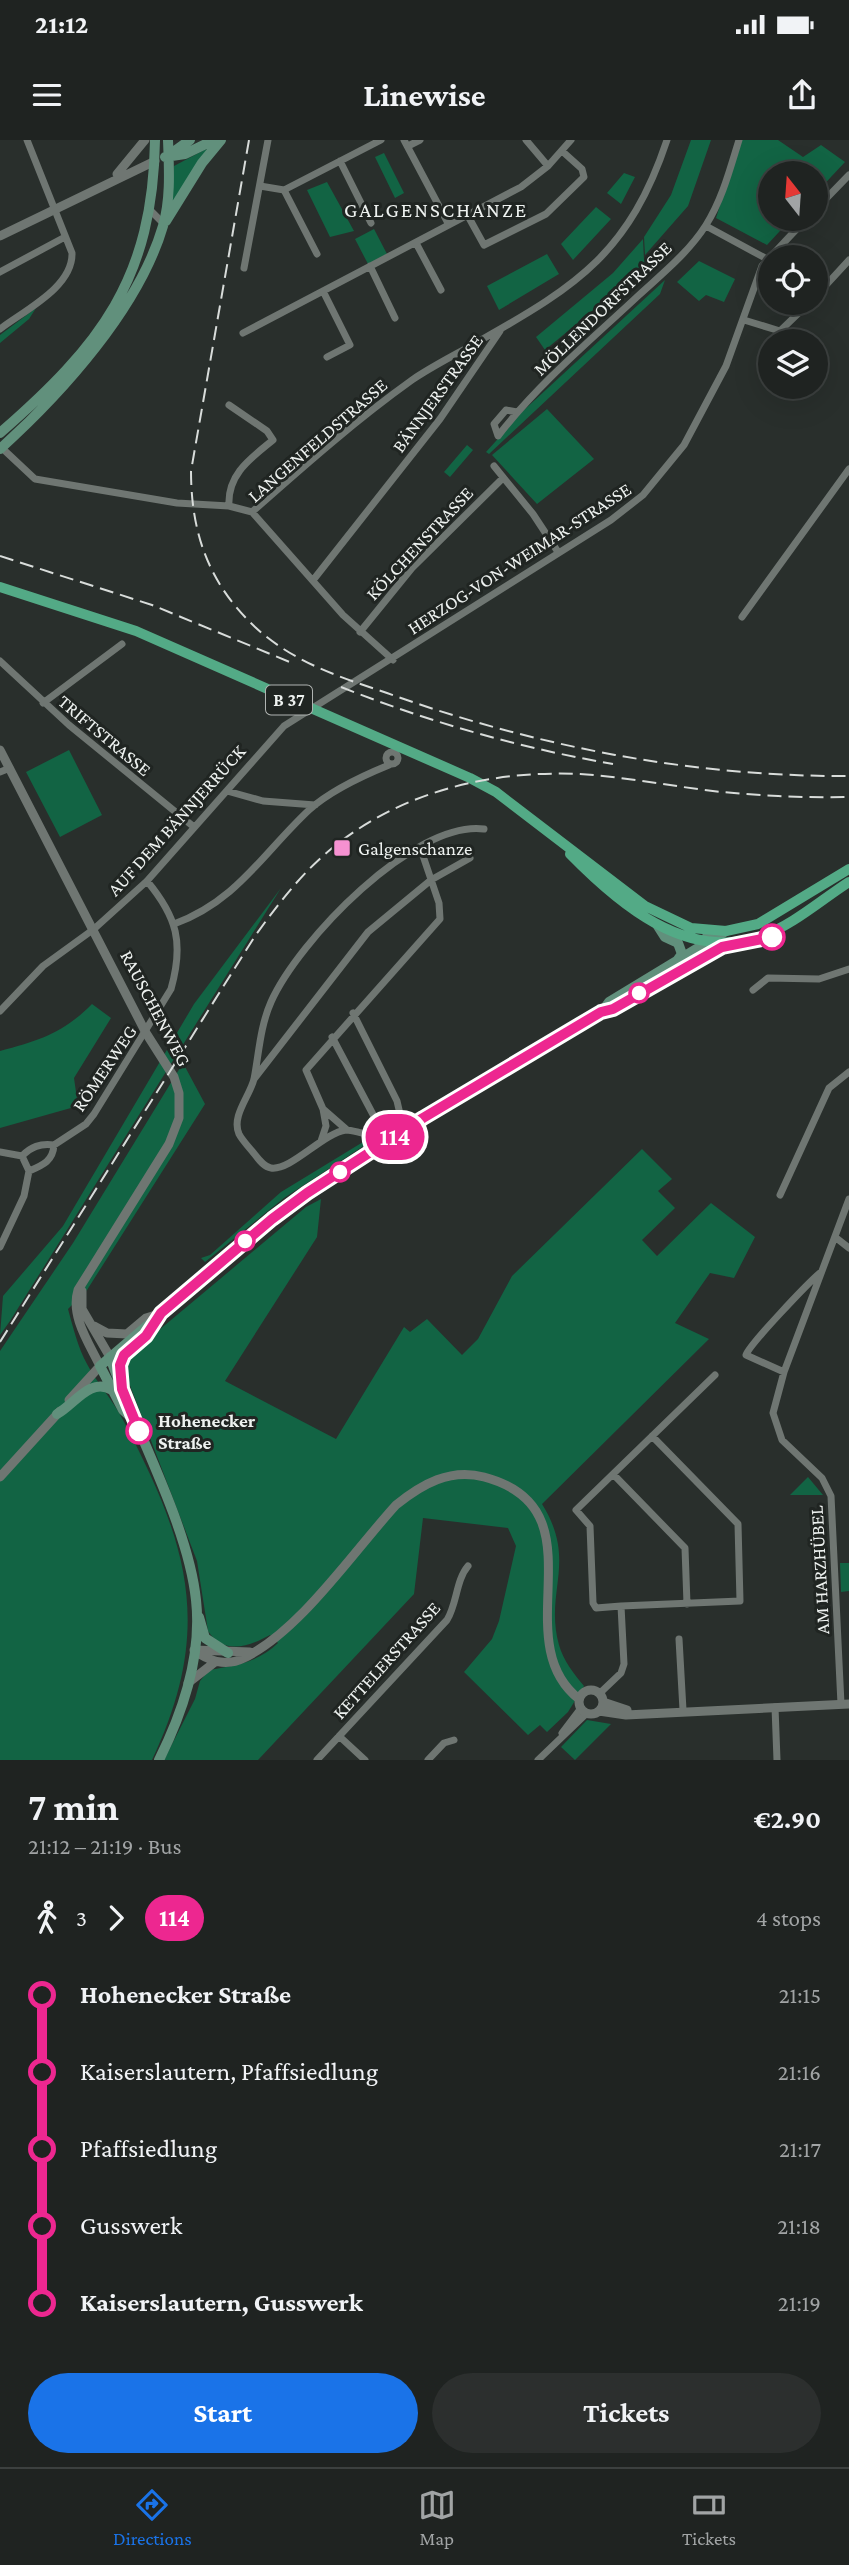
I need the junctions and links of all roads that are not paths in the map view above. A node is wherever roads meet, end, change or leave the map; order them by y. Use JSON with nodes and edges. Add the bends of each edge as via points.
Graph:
{"nodes":[{"id":1,"x":27,"y":140,"type":"edge"},
{"id":2,"x":145,"y":140,"type":"edge"},
{"id":3,"x":155,"y":140,"type":"edge"},
{"id":4,"x":167,"y":140,"type":"edge"},
{"id":5,"x":190,"y":140,"type":"edge"},
{"id":6,"x":214,"y":140,"type":"edge"},
{"id":7,"x":221,"y":140,"type":"edge"},
{"id":8,"x":268,"y":140,"type":"edge"},
{"id":9,"x":381,"y":140,"type":"edge"},
{"id":10,"x":420,"y":140,"type":"edge"},
{"id":11,"x":526,"y":140,"type":"edge"},
{"id":12,"x":571,"y":140,"type":"edge"},
{"id":13,"x":667,"y":140,"type":"edge"},
{"id":14,"x":738,"y":140,"type":"edge"},
{"id":15,"x":406,"y":143,"type":"edge"},
{"id":16,"x":562,"y":151,"type":"junction"},
{"id":17,"x":169,"y":155,"type":"junction"},
{"id":18,"x":155,"y":160,"type":"junction"},
{"id":19,"x":340,"y":161,"type":"junction"},
{"id":20,"x":548,"y":166,"type":"junction"},
{"id":21,"x":849,"y":175,"type":"edge"},
{"id":22,"x":114,"y":178,"type":"junction"},
{"id":23,"x":260,"y":186,"type":"junction"},
{"id":24,"x":284,"y":190,"type":"junction"},
{"id":25,"x":828,"y":197,"type":"edge"},
{"id":26,"x":53,"y":209,"type":"junction"},
{"id":27,"x":150,"y":210,"type":"junction"},
{"id":28,"x":468,"y":216,"type":"junction"},
{"id":29,"x":372,"y":223,"type":"dead end"},
{"id":30,"x":164,"y":224,"type":"junction"},
{"id":31,"x":449,"y":225,"type":"junction"},
{"id":32,"x":706,"y":226,"type":"junction"},
{"id":33,"x":794,"y":231,"type":"edge"},
{"id":34,"x":0,"y":236,"type":"edge"},
{"id":35,"x":65,"y":237,"type":"junction"},
{"id":36,"x":416,"y":243,"type":"junction"},
{"id":37,"x":781,"y":245,"type":"edge"},
{"id":38,"x":317,"y":254,"type":"dead end"},
{"id":39,"x":758,"y":254,"type":"edge"},
{"id":40,"x":849,"y":260,"type":"edge"},
{"id":41,"x":370,"y":266,"type":"junction"},
{"id":42,"x":244,"y":268,"type":"dead end"},
{"id":43,"x":0,"y":272,"type":"edge"},
{"id":44,"x":758,"y":283,"type":"edge"},
{"id":45,"x":828,"y":283,"type":"edge"},
{"id":46,"x":323,"y":290,"type":"junction"},
{"id":47,"x":441,"y":290,"type":"dead end"},
{"id":48,"x":797,"y":315,"type":"edge"},
{"id":49,"x":395,"y":318,"type":"dead end"},
{"id":50,"x":744,"y":320,"type":"junction"},
{"id":51,"x":0,"y":329,"type":"edge"},
{"id":52,"x":501,"y":329,"type":"junction"},
{"id":53,"x":243,"y":332,"type":"dead end"},
{"id":54,"x":327,"y":357,"type":"dead end"},
{"id":55,"x":229,"y":405,"type":"dead end"},
{"id":56,"x":517,"y":412,"type":"dead end"},
{"id":57,"x":0,"y":433,"type":"edge"},
{"id":58,"x":1,"y":449,"type":"edge"},
{"id":59,"x":494,"y":466,"type":"dead end"},
{"id":60,"x":849,"y":469,"type":"edge"},
{"id":61,"x":503,"y":478,"type":"junction"},
{"id":62,"x":229,"y":506,"type":"junction"},
{"id":63,"x":252,"y":512,"type":"junction"},
{"id":64,"x":558,"y":552,"type":"junction"},
{"id":65,"x":314,"y":579,"type":"junction"},
{"id":66,"x":0,"y":587,"type":"edge"},
{"id":67,"x":742,"y":617,"type":"dead end"},
{"id":68,"x":360,"y":632,"type":"junction"},
{"id":69,"x":122,"y":644,"type":"dead end"},
{"id":70,"x":0,"y":661,"type":"edge"},
{"id":71,"x":389,"y":662,"type":"junction"},
{"id":72,"x":43,"y":703,"type":"junction"},
{"id":73,"x":0,"y":750,"type":"edge"},
{"id":74,"x":389,"y":765,"type":"dead end"},
{"id":75,"x":10,"y":768,"type":"junction"},
{"id":76,"x":0,"y":772,"type":"edge"},
{"id":77,"x":227,"y":791,"type":"junction"},
{"id":78,"x":316,"y":804,"type":"junction"},
{"id":79,"x":194,"y":827,"type":"junction"},
{"id":80,"x":484,"y":829,"type":"dead end"},
{"id":81,"x":562,"y":844,"type":"junction"},
{"id":82,"x":420,"y":848,"type":"junction"},
{"id":83,"x":470,"y":858,"type":"dead end"},
{"id":84,"x":849,"y":869,"type":"edge"},
{"id":85,"x":432,"y":880,"type":"junction"},
{"id":86,"x":147,"y":881,"type":"junction"},
{"id":87,"x":849,"y":882,"type":"edge"},
{"id":88,"x":174,"y":924,"type":"junction"},
{"id":89,"x":658,"y":926,"type":"junction"},
{"id":90,"x":94,"y":929,"type":"junction"},
{"id":91,"x":708,"y":937,"type":"junction"},
{"id":92,"x":732,"y":943,"type":"junction"},
{"id":93,"x":679,"y":965,"type":"junction"},
{"id":94,"x":849,"y":969,"type":"edge"},
{"id":95,"x":753,"y":990,"type":"dead end"},
{"id":96,"x":0,"y":1011,"type":"edge"},
{"id":97,"x":353,"y":1013,"type":"junction"},
{"id":98,"x":146,"y":1033,"type":"junction"},
{"id":99,"x":332,"y":1037,"type":"junction"},
{"id":100,"x":849,"y":1072,"type":"edge"},
{"id":101,"x":254,"y":1080,"type":"junction"},
{"id":102,"x":323,"y":1109,"type":"junction"},
{"id":103,"x":347,"y":1130,"type":"junction"},
{"id":104,"x":321,"y":1142,"type":"junction"},
{"id":105,"x":54,"y":1145,"type":"junction"},
{"id":106,"x":383,"y":1146,"type":"junction"},
{"id":107,"x":0,"y":1152,"type":"edge"},
{"id":108,"x":22,"y":1156,"type":"junction"},
{"id":109,"x":29,"y":1171,"type":"junction"},
{"id":110,"x":780,"y":1195,"type":"dead end"},
{"id":111,"x":849,"y":1199,"type":"edge"},
{"id":112,"x":835,"y":1237,"type":"junction"},
{"id":113,"x":0,"y":1247,"type":"edge"},
{"id":114,"x":849,"y":1248,"type":"edge"},
{"id":115,"x":821,"y":1273,"type":"junction"},
{"id":116,"x":83,"y":1282,"type":"junction"},
{"id":117,"x":161,"y":1313,"type":"junction"},
{"id":118,"x":89,"y":1322,"type":"junction"},
{"id":119,"x":110,"y":1357,"type":"junction"},
{"id":120,"x":100,"y":1366,"type":"junction"},
{"id":121,"x":784,"y":1372,"type":"junction"},
{"id":122,"x":715,"y":1375,"type":"dead end"},
{"id":123,"x":117,"y":1389,"type":"junction"},
{"id":124,"x":57,"y":1413,"type":"junction"},
{"id":125,"x":652,"y":1436,"type":"junction"},
{"id":126,"x":613,"y":1474,"type":"junction"},
{"id":127,"x":0,"y":1477,"type":"edge"},
{"id":128,"x":468,"y":1566,"type":"dead end"},
{"id":129,"x":687,"y":1604,"type":"junction"},
{"id":130,"x":621,"y":1606,"type":"junction"},
{"id":131,"x":197,"y":1612,"type":"junction"},
{"id":132,"x":680,"y":1639,"type":"dead end"},
{"id":133,"x":194,"y":1650,"type":"junction"},
{"id":134,"x":252,"y":1652,"type":"junction"},
{"id":135,"x":228,"y":1653,"type":"junction"},
{"id":136,"x":215,"y":1662,"type":"junction"},
{"id":137,"x":188,"y":1683,"type":"junction"},
{"id":138,"x":602,"y":1697,"type":"junction"},
{"id":139,"x":582,"y":1703,"type":"junction"},
{"id":140,"x":845,"y":1704,"type":"edge"},
{"id":141,"x":775,"y":1707,"type":"junction"},
{"id":142,"x":683,"y":1710,"type":"junction"},
{"id":143,"x":599,"y":1711,"type":"junction"},
{"id":144,"x":632,"y":1712,"type":"junction"},
{"id":145,"x":339,"y":1736,"type":"junction"},
{"id":146,"x":454,"y":1740,"type":"dead end"},
{"id":147,"x":432,"y":1759,"type":"edge"},
{"id":148,"x":159,"y":1760,"type":"edge"},
{"id":149,"x":317,"y":1760,"type":"edge"},
{"id":150,"x":365,"y":1760,"type":"edge"},
{"id":151,"x":538,"y":1760,"type":"edge"},
{"id":152,"x":777,"y":1760,"type":"edge"}],
"edges":[{"from":1,"to":26,"type":"street"},
{"from":2,"to":22,"type":"street"},
{"from":3,"to":18,"type":"main road"},
{"from":4,"to":17,"type":"main road"},
{"from":5,"to":17,"type":"main road"},
{"from":6,"to":17,"type":"main road","via":[[185,154]]},
{"from":7,"to":30,"type":"main road"},
{"from":8,"to":23,"type":"street"},
{"from":9,"to":19,"type":"street"},
{"from":10,"to":15,"type":"street"},
{"from":11,"to":20,"type":"street"},
{"from":12,"to":16,"type":"street"},
{"from":13,"to":52,"type":"street","name":"BÄNNJERSTRASSE","via":[[644,200],[606,253],[560,292]]},
{"from":14,"to":32,"type":"street","name":"MÖLLENDORFSTRASSE"},
{"from":15,"to":31,"type":"street"},
{"from":16,"to":20,"type":"street"},
{"from":16,"to":28,"type":"street","via":[[582,169],[584,177],[549,212],[484,245]]},
{"from":17,"to":18,"type":"main road"},
{"from":17,"to":30,"type":"main road"},
{"from":18,"to":22,"type":"street"},
{"from":18,"to":27,"type":"main road"},
{"from":19,"to":24,"type":"street"},
{"from":19,"to":29,"type":"street"},
{"from":20,"to":28,"type":"street"},
{"from":21,"to":25,"type":"street"},
{"from":22,"to":26,"type":"street"},
{"from":23,"to":24,"type":"street"},
{"from":23,"to":42,"type":"street"},
{"from":24,"to":38,"type":"street"},
{"from":26,"to":34,"type":"street"},
{"from":26,"to":35,"type":"street"},
{"from":27,"to":30,"type":"street"},
{"from":27,"to":57,"type":"main road","via":[[136,265],[98,331],[61,377]]},
{"from":28,"to":31,"type":"street"},
{"from":30,"to":58,"type":"main road","via":[[140,276],[90,355],[43,410]]},
{"from":31,"to":36,"type":"street"},
{"from":32,"to":39,"type":"street"},
{"from":32,"to":56,"type":"street","name":"MÖLLENDORFSTRASSE"},
{"from":33,"to":37,"type":"street","name":"HERZOG-VON-WEIMAR-STRASSE"},
{"from":35,"to":43,"type":"street"},
{"from":35,"to":51,"type":"street","via":[[72,253],[70,272]]},
{"from":36,"to":41,"type":"street"},
{"from":36,"to":47,"type":"street"},
{"from":40,"to":45,"type":"street"},
{"from":41,"to":46,"type":"street"},
{"from":41,"to":49,"type":"street"},
{"from":44,"to":50,"type":"street","name":"HERZOG-VON-WEIMAR-STRASSE"},
{"from":46,"to":53,"type":"street"},
{"from":46,"to":54,"type":"street","via":[[350,345]]},
{"from":48,"to":50,"type":"street","via":[[780,331]]},
{"from":50,"to":64,"type":"street","name":"HERZOG-VON-WEIMAR-STRASSE","via":[[712,397],[670,465],[628,508]]},
{"from":52,"to":63,"type":"street","name":"LANGENFELDSTRASSE","via":[[414,379]]},
{"from":52,"to":65,"type":"street","name":"BÄNNJERSTRASSE","via":[[440,419]]},
{"from":55,"to":62,"type":"street","via":[[273,440],[234,475]]},
{"from":58,"to":62,"type":"street","via":[[34,479],[177,503]]},
{"from":59,"to":61,"type":"street"},
{"from":60,"to":67,"type":"street"},
{"from":61,"to":64,"type":"street"},
{"from":61,"to":68,"type":"street","name":"KÖLCHENSTRASSE","via":[[412,568]]},
{"from":62,"to":63,"type":"street"},
{"from":63,"to":65,"type":"street","name":"LANGENFELDSTRASSE"},
{"from":64,"to":71,"type":"street","name":"HERZOG-VON-WEIMAR-STRASSE"},
{"from":65,"to":68,"type":"street","name":"LANGENFELDSTRASSE"},
{"from":66,"to":81,"type":"main road","number":"B 37","via":[[136,631],[446,766],[496,792]]},
{"from":68,"to":71,"type":"street","name":"LANGENFELDSTRASSE"},
{"from":69,"to":72,"type":"street"},
{"from":70,"to":72,"type":"street","name":"TRIFTSTRASSE"},
{"from":71,"to":77,"type":"street","name":"AUF DEM BÄNNJERRÜCK","via":[[273,736]]},
{"from":72,"to":79,"type":"street","name":"TRIFTSTRASSE"},
{"from":73,"to":75,"type":"street","name":"RAUSCHENWEG"},
{"from":74,"to":78,"type":"street"},
{"from":75,"to":76,"type":"street"},
{"from":75,"to":90,"type":"street","name":"RAUSCHENWEG"},
{"from":77,"to":78,"type":"street","via":[[263,801]]},
{"from":77,"to":79,"type":"street","name":"AUF DEM BÄNNJERRÜCK"},
{"from":78,"to":88,"type":"street","via":[[233,891],[201,914]]},
{"from":79,"to":86,"type":"street","name":"AUF DEM BÄNNJERRÜCK"},
{"from":80,"to":82,"type":"street","via":[[461,828]]},
{"from":81,"to":89,"type":"main road","number":"B 37","via":[[624,903]]},
{"from":81,"to":91,"type":"main road","number":"B 37","via":[[653,911]]},
{"from":82,"to":85,"type":"street"},
{"from":82,"to":101,"type":"street","via":[[354,896],[295,960],[265,1018]]},
{"from":83,"to":85,"type":"street"},
{"from":84,"to":91,"type":"main road","number":"B 37","via":[[773,918]]},
{"from":85,"to":97,"type":"street","via":[[440,919]]},
{"from":85,"to":101,"type":"street","via":[[368,932]]},
{"from":86,"to":88,"type":"street","name":"RÖMERWEG"},
{"from":86,"to":90,"type":"street","name":"AUF DEM BÄNNJERRÜCK"},
{"from":87,"to":92,"type":"main road","number":"B 37","via":[[775,930]]},
{"from":88,"to":98,"type":"street","name":"RÖMERWEG","via":[[176,970],[163,1007]]},
{"from":89,"to":91,"type":"main road","number":"B 37"},
{"from":89,"to":93,"type":"main road","via":[[665,937],[678,943]]},
{"from":90,"to":96,"type":"street","name":"AUF DEM BÄNNJERRÜCK","via":[[43,966]]},
{"from":90,"to":98,"type":"street","name":"RAUSCHENWEG"},
{"from":91,"to":92,"type":"main road","number":"B 37"},
{"from":91,"to":93,"type":"main road","via":[[699,956]]},
{"from":92,"to":93,"type":"main road"},
{"from":93,"to":106,"type":"main road"},
{"from":94,"to":95,"type":"street","via":[[819,979],[772,977]]},
{"from":97,"to":99,"type":"street"},
{"from":97,"to":99,"type":"street","via":[[397,1101],[397,1119],[382,1125],[377,1122]]},
{"from":98,"to":105,"type":"street","name":"RÖMERWEG","via":[[86,1124]]},
{"from":98,"to":116,"type":"street","name":"RAUSCHENWEG","via":[[174,1077],[180,1106],[175,1133]]},
{"from":99,"to":102,"type":"street","via":[[306,1070]]},
{"from":100,"to":110,"type":"street","via":[[829,1088]]},
{"from":101,"to":104,"type":"street","via":[[238,1128],[266,1166],[279,1168]]},
{"from":102,"to":103,"type":"street"},
{"from":102,"to":104,"type":"street","via":[[326,1126]]},
{"from":103,"to":104,"type":"street"},
{"from":103,"to":106,"type":"street","via":[[372,1135]]},
{"from":105,"to":108,"type":"street","via":[[43,1143]]},
{"from":105,"to":109,"type":"street","via":[[53,1156]]},
{"from":106,"to":117,"type":"main road","via":[[279,1212]]},
{"from":107,"to":108,"type":"street"},
{"from":108,"to":109,"type":"street"},
{"from":109,"to":113,"type":"street","via":[[24,1196]]},
{"from":111,"to":112,"type":"street","name":"AM HARZHÜBEL"},
{"from":112,"to":114,"type":"street"},
{"from":112,"to":115,"type":"street","name":"AM HARZHÜBEL"},
{"from":115,"to":121,"type":"street","name":"AM HARZHÜBEL"},
{"from":115,"to":121,"type":"street","name":"AM HARZHÜBEL","via":[[749,1346],[746,1355]]},
{"from":116,"to":118,"type":"street","via":[[81,1300]]},
{"from":116,"to":120,"type":"street","name":"RAUSCHENWEG","via":[[75,1307]]},
{"from":117,"to":118,"type":"street","via":[[146,1318],[127,1334],[100,1331]]},
{"from":117,"to":119,"type":"main road"},
{"from":117,"to":123,"type":"main road","via":[[146,1336],[124,1355]]},
{"from":118,"to":119,"type":"street"},
{"from":119,"to":120,"type":"main road"},
{"from":119,"to":123,"type":"main road"},
{"from":120,"to":123,"type":"main road"},
{"from":120,"to":124,"type":"street"},
{"from":121,"to":140,"type":"street","name":"AM HARZHÜBEL","via":[[773,1413],[777,1432],[822,1478],[833,1506]]},
{"from":122,"to":125,"type":"street"},
{"from":123,"to":124,"type":"main road","via":[[93,1386]]},
{"from":123,"to":131,"type":"main road","via":[[123,1410],[135,1420],[185,1549]]},
{"from":124,"to":127,"type":"street"},
{"from":125,"to":126,"type":"street"},
{"from":125,"to":129,"type":"street","via":[[738,1524],[740,1601]]},
{"from":126,"to":129,"type":"street","via":[[685,1548]]},
{"from":126,"to":130,"type":"street","via":[[576,1510],[590,1526],[593,1603],[596,1608]]},
{"from":128,"to":145,"type":"street","name":"KETTELERSTRASSE","via":[[447,1620]]},
{"from":129,"to":130,"type":"street"},
{"from":130,"to":138,"type":"street","via":[[624,1664]]},
{"from":131,"to":133,"type":"main road"},
{"from":131,"to":135,"type":"main road","via":[[205,1638]]},
{"from":132,"to":142,"type":"street"},
{"from":133,"to":135,"type":"street"},
{"from":133,"to":136,"type":"street"},
{"from":133,"to":137,"type":"main road"},
{"from":134,"to":135,"type":"street"},
{"from":134,"to":136,"type":"street"},
{"from":134,"to":139,"type":"street","via":[[293,1622],[396,1505],[416,1489],[442,1477],[477,1475],[511,1488],[541,1521],[550,1553],[548,1650],[558,1674]]},
{"from":136,"to":137,"type":"street"},
{"from":137,"to":148,"type":"main road"},
{"from":138,"to":139,"type":"street","via":[[595,1690]]},
{"from":138,"to":143,"type":"street"},
{"from":138,"to":144,"type":"street"},
{"from":139,"to":143,"type":"street"},
{"from":139,"to":151,"type":"street"},
{"from":140,"to":141,"type":"street"},
{"from":141,"to":142,"type":"street"},
{"from":141,"to":152,"type":"street"},
{"from":142,"to":144,"type":"street"},
{"from":143,"to":144,"type":"street"},
{"from":145,"to":149,"type":"street","name":"KETTELERSTRASSE"},
{"from":145,"to":150,"type":"street","name":"KETTELERSTRASSE"},
{"from":146,"to":147,"type":"street","via":[[444,1743]]}]}
